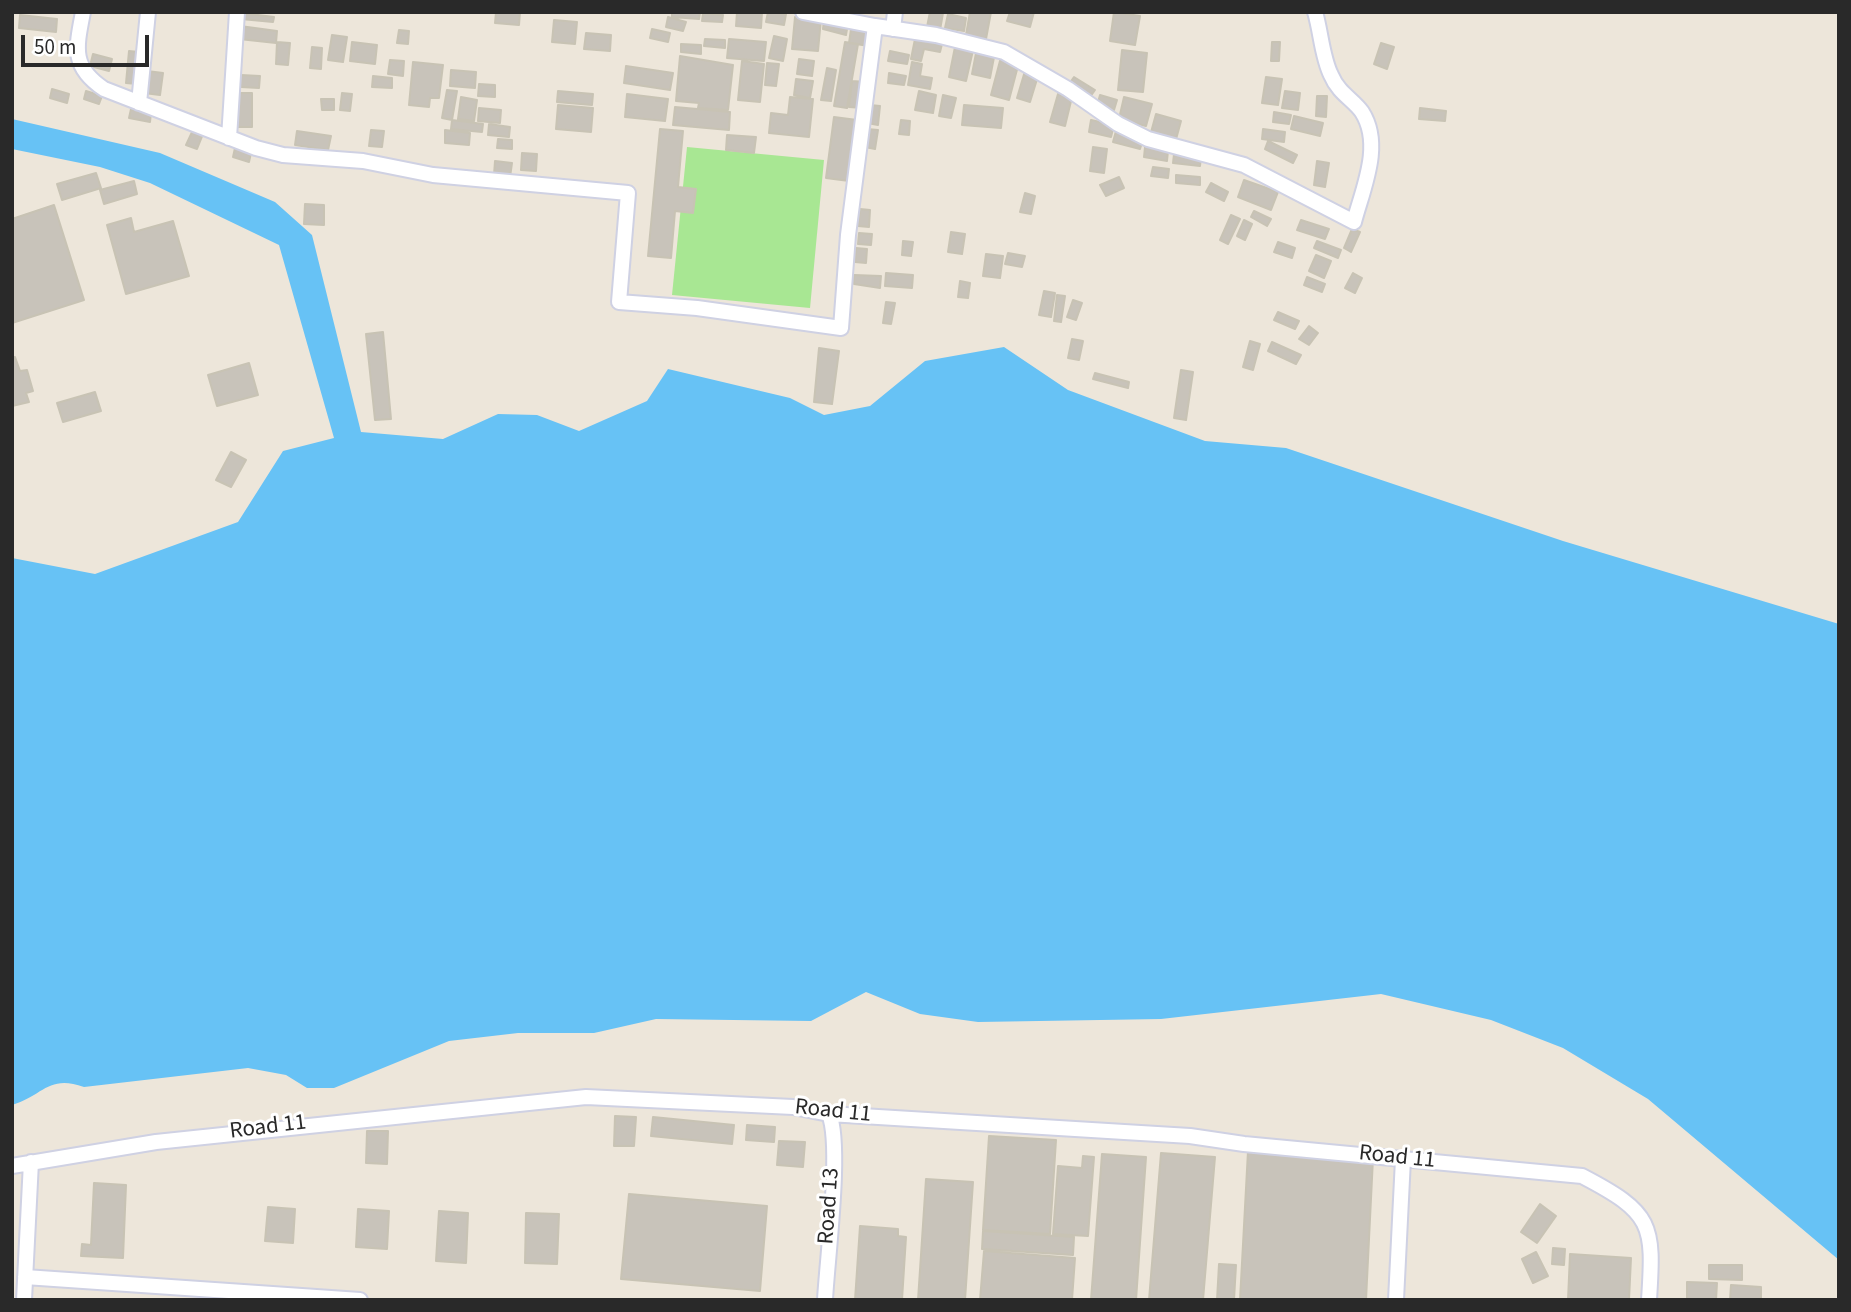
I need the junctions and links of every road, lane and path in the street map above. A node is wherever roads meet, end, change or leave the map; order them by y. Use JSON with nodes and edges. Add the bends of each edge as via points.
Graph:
{"nodes":[{"id":1,"x":83,"y":12,"type":"edge"},
{"id":2,"x":148,"y":12,"type":"edge"},
{"id":3,"x":237,"y":12,"type":"edge"},
{"id":4,"x":803,"y":12,"type":"edge"},
{"id":5,"x":895,"y":12,"type":"edge"},
{"id":6,"x":1315,"y":12,"type":"edge"},
{"id":7,"x":875,"y":26,"type":"junction"},
{"id":8,"x":893,"y":29,"type":"junction"},
{"id":9,"x":139,"y":103,"type":"junction"},
{"id":10,"x":229,"y":138,"type":"junction"},
{"id":11,"x":829,"y":1114,"type":"junction"},
{"id":12,"x":1404,"y":1159,"type":"junction"},
{"id":13,"x":31,"y":1162,"type":"junction"},
{"id":14,"x":12,"y":1166,"type":"edge"},
{"id":15,"x":25,"y":1277,"type":"junction"},
{"id":16,"x":24,"y":1300,"type":"edge"},
{"id":17,"x":360,"y":1300,"type":"edge"},
{"id":18,"x":825,"y":1300,"type":"edge"},
{"id":19,"x":1396,"y":1300,"type":"edge"},
{"id":20,"x":1649,"y":1300,"type":"edge"}],
"edges":[{"from":1,"to":9,"type":"street","via":[[77,55],[87,78]]},
{"from":2,"to":9,"type":"street"},
{"from":3,"to":10,"type":"street"},
{"from":4,"to":7,"type":"street"},
{"from":5,"to":8,"type":"street"},
{"from":6,"to":8,"type":"street","via":[[1330,74],[1344,97],[1361,110],[1371,134],[1370,163],[1354,222],[1244,165],[1148,139],[1004,52]]},
{"from":7,"to":8,"type":"street"},
{"from":7,"to":10,"type":"street","via":[[841,328],[619,302],[628,193],[283,155]]},
{"from":9,"to":10,"type":"street"},
{"from":11,"to":12,"type":"street","name":"Road 11","via":[[1162,1133]]},
{"from":11,"to":13,"type":"street","name":"Road 11","via":[[805,1108],[586,1097],[334,1121]]},
{"from":11,"to":18,"type":"street","name":"Road 13","via":[[834,1150]]},
{"from":12,"to":19,"type":"street"},
{"from":12,"to":20,"type":"street","name":"Road 11","via":[[1583,1176],[1603,1186],[1642,1217],[1649,1230]]},
{"from":13,"to":14,"type":"street","name":"Road 11"},
{"from":13,"to":15,"type":"street"},
{"from":15,"to":16,"type":"street"},
{"from":15,"to":17,"type":"street"}]}
